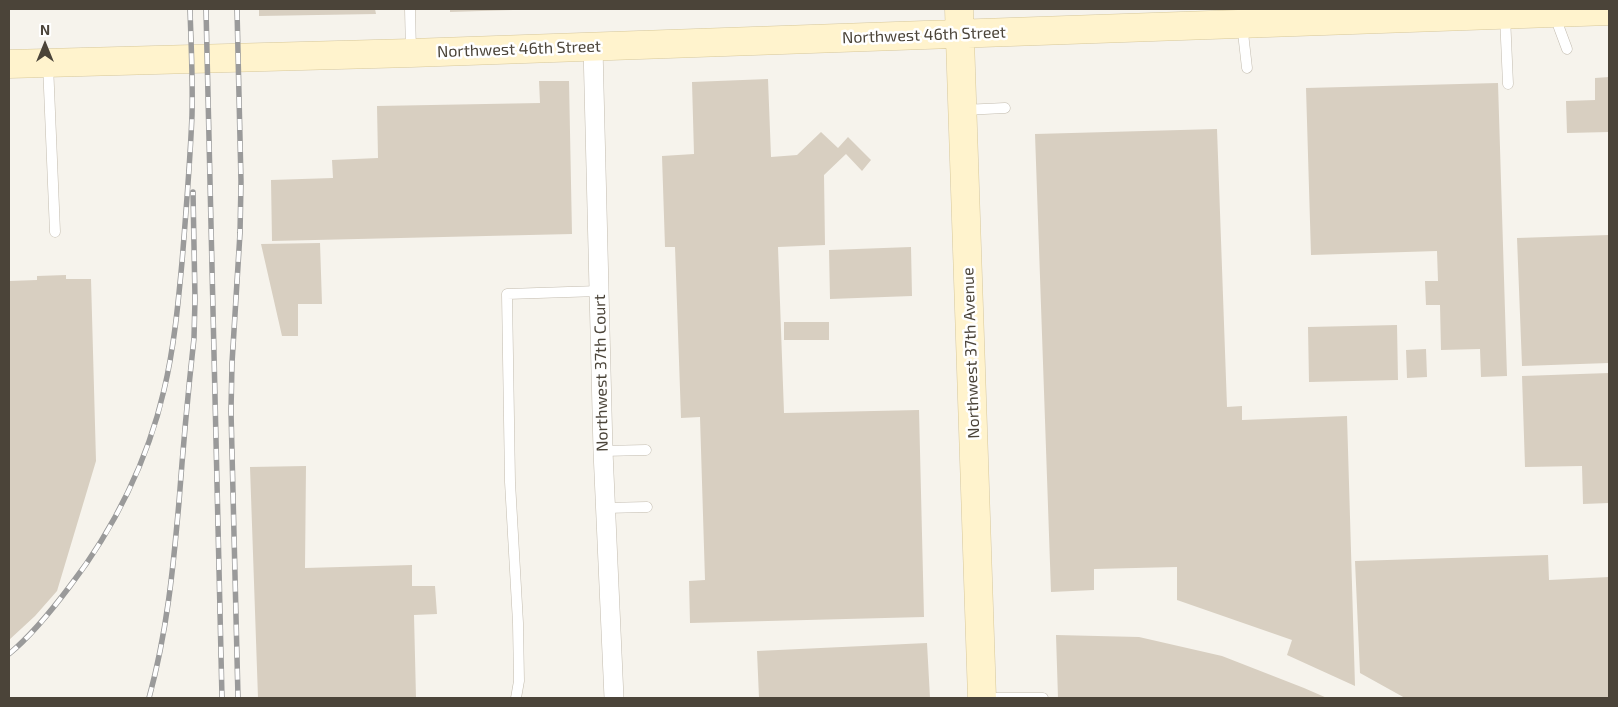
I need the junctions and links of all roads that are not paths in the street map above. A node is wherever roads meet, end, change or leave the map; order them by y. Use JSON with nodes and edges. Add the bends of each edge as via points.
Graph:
{"nodes":[{"id":1,"x":410,"y":9,"type":"edge"},
{"id":2,"x":1609,"y":12,"type":"edge"},
{"id":3,"x":1554,"y":13,"type":"junction"},
{"id":4,"x":1505,"y":15,"type":"junction"},
{"id":5,"x":959,"y":21,"type":"edge"},
{"id":6,"x":1242,"y":23,"type":"junction"},
{"id":7,"x":593,"y":47,"type":"junction"},
{"id":8,"x":1567,"y":50,"type":"dead end"},
{"id":9,"x":411,"y":53,"type":"junction"},
{"id":10,"x":48,"y":63,"type":"junction"},
{"id":11,"x":9,"y":64,"type":"edge"},
{"id":12,"x":1247,"y":68,"type":"dead end"},
{"id":13,"x":1508,"y":84,"type":"dead end"},
{"id":14,"x":1005,"y":108,"type":"dead end"},
{"id":15,"x":962,"y":110,"type":"junction"},
{"id":16,"x":55,"y":232,"type":"dead end"},
{"id":17,"x":599,"y":291,"type":"junction"},
{"id":18,"x":646,"y":450,"type":"dead end"},
{"id":19,"x":603,"y":451,"type":"junction"},
{"id":20,"x":647,"y":507,"type":"dead end"},
{"id":21,"x":606,"y":508,"type":"junction"},
{"id":22,"x":516,"y":698,"type":"edge"},
{"id":23,"x":614,"y":698,"type":"edge"},
{"id":24,"x":982,"y":698,"type":"edge"},
{"id":25,"x":1043,"y":698,"type":"edge"}],
"edges":[{"from":1,"to":9,"type":"lane"},
{"from":2,"to":3,"type":"street","name":"Northwest 46th Street"},
{"from":3,"to":4,"type":"street","name":"Northwest 46th Street"},
{"from":3,"to":8,"type":"lane"},
{"from":4,"to":6,"type":"street","name":"Northwest 46th Street"},
{"from":4,"to":13,"type":"lane"},
{"from":5,"to":6,"type":"street","name":"Northwest 46th Street"},
{"from":5,"to":7,"type":"street","name":"Northwest 46th Street"},
{"from":5,"to":15,"type":"street","name":"Northwest 37th Avenue"},
{"from":6,"to":12,"type":"lane"},
{"from":7,"to":9,"type":"street","name":"Northwest 46th Street"},
{"from":7,"to":17,"type":"street","name":"Northwest 37th Court"},
{"from":9,"to":10,"type":"street","name":"Northwest 46th Street"},
{"from":10,"to":11,"type":"street","name":"Northwest 46th Street"},
{"from":10,"to":16,"type":"lane"},
{"from":14,"to":15,"type":"lane"},
{"from":15,"to":24,"type":"street","name":"Northwest 37th Avenue"},
{"from":17,"to":19,"type":"street","name":"Northwest 37th Court"},
{"from":17,"to":22,"type":"lane","via":[[507,294],[510,482],[518,623],[519,681]]},
{"from":18,"to":19,"type":"lane"},
{"from":19,"to":21,"type":"street","name":"Northwest 37th Court"},
{"from":20,"to":21,"type":"lane"},
{"from":21,"to":23,"type":"street","name":"Northwest 37th Court"},
{"from":24,"to":25,"type":"lane"}]}
